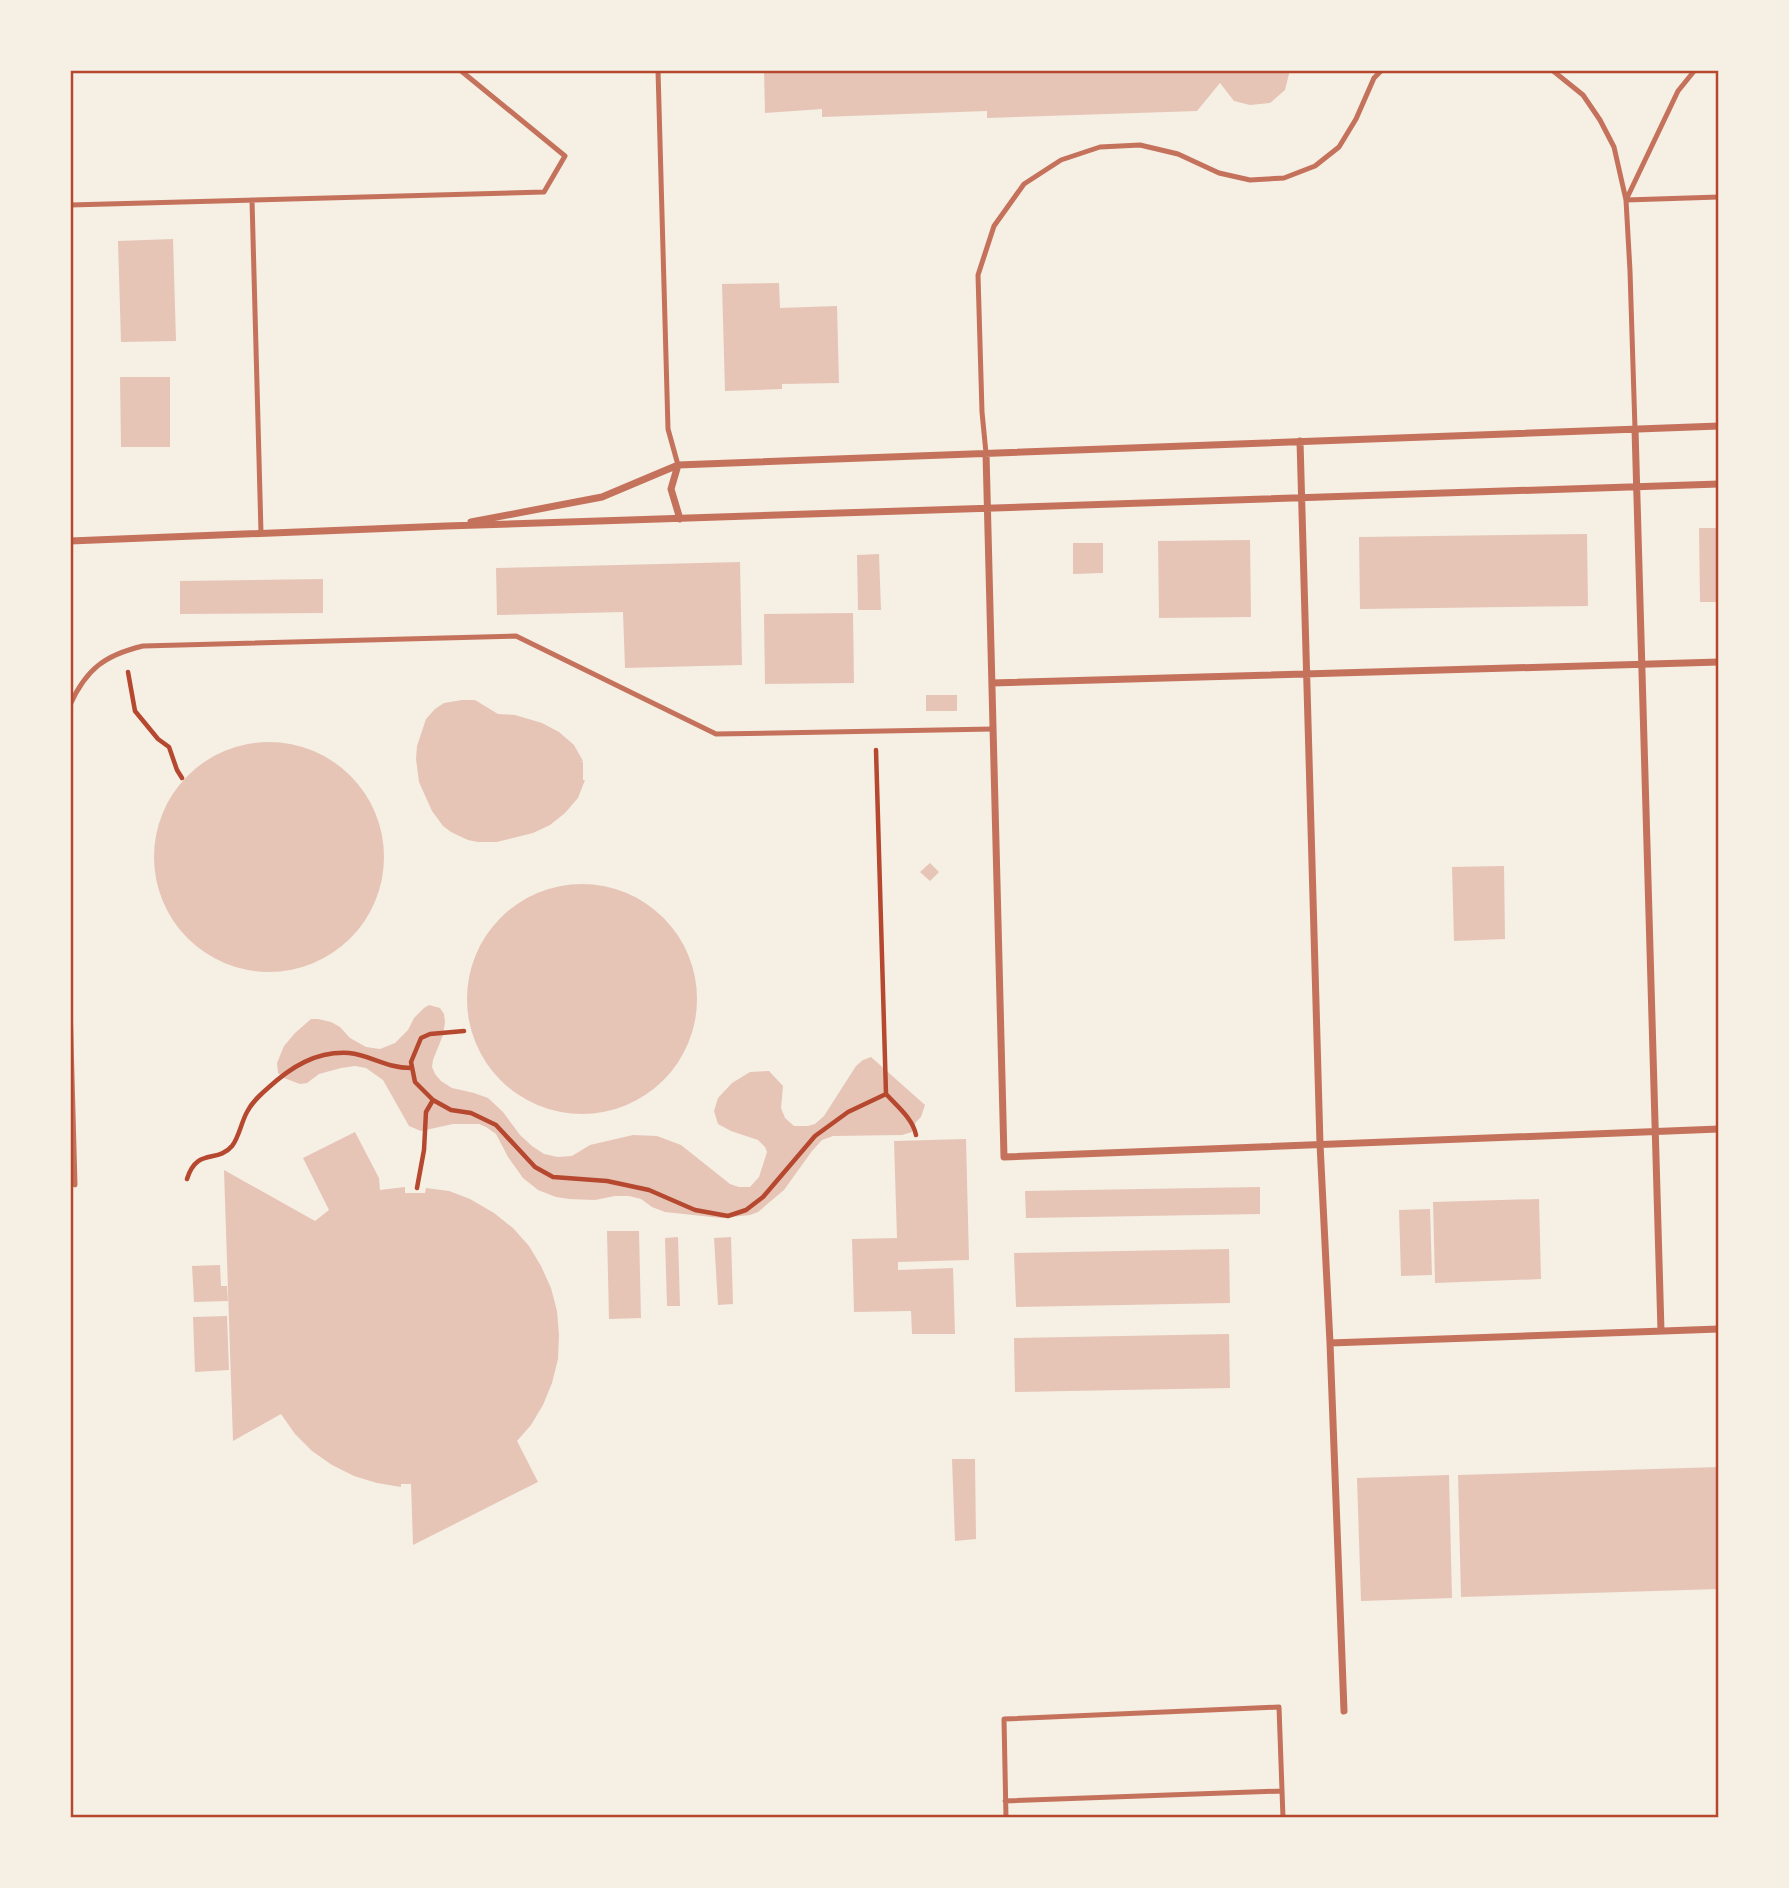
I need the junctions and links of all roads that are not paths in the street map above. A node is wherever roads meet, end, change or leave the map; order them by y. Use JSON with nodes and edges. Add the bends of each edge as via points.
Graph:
{"nodes":[{"id":1,"x":460,"y":70,"type":"edge"},
{"id":2,"x":658,"y":70,"type":"edge"},
{"id":3,"x":1382,"y":70,"type":"edge"},
{"id":4,"x":1552,"y":70,"type":"edge"},
{"id":5,"x":1695,"y":70,"type":"edge"},
{"id":6,"x":1719,"y":197,"type":"edge"},
{"id":7,"x":252,"y":200,"type":"junction"},
{"id":8,"x":1626,"y":200,"type":"junction"},
{"id":9,"x":70,"y":205,"type":"edge"},
{"id":10,"x":1719,"y":426,"type":"edge"},
{"id":11,"x":1635,"y":429,"type":"junction"},
{"id":12,"x":1300,"y":441,"type":"junction"},
{"id":13,"x":986,"y":453,"type":"junction"},
{"id":14,"x":678,"y":465,"type":"junction"},
{"id":15,"x":1719,"y":484,"type":"edge"},
{"id":16,"x":1636,"y":486,"type":"junction"},
{"id":17,"x":1301,"y":499,"type":"junction"},
{"id":18,"x":987,"y":509,"type":"junction"},
{"id":19,"x":680,"y":519,"type":"junction"},
{"id":20,"x":446,"y":526,"type":"junction"},
{"id":21,"x":261,"y":533,"type":"junction"},
{"id":22,"x":70,"y":541,"type":"edge"},
{"id":23,"x":1719,"y":662,"type":"edge"},
{"id":24,"x":1641,"y":664,"type":"junction"},
{"id":25,"x":1305,"y":674,"type":"junction"},
{"id":26,"x":992,"y":683,"type":"junction"},
{"id":27,"x":70,"y":705,"type":"edge"},
{"id":28,"x":993,"y":729,"type":"junction"},
{"id":29,"x":70,"y":1004,"type":"edge"},
{"id":30,"x":1719,"y":1129,"type":"edge"},
{"id":31,"x":1654,"y":1132,"type":"junction"},
{"id":32,"x":1320,"y":1144,"type":"junction"},
{"id":33,"x":75,"y":1185,"type":"dead end"},
{"id":34,"x":1719,"y":1329,"type":"edge"},
{"id":35,"x":1661,"y":1331,"type":"junction"},
{"id":36,"x":1330,"y":1343,"type":"junction"},
{"id":37,"x":1344,"y":1711,"type":"dead end"},
{"id":38,"x":1282,"y":1791,"type":"junction"},
{"id":39,"x":1005,"y":1801,"type":"junction"},
{"id":40,"x":1006,"y":1818,"type":"edge"},
{"id":41,"x":1283,"y":1818,"type":"edge"}],
"edges":[{"from":1,"to":7,"type":"lane","via":[[565,156],[544,192]]},
{"from":2,"to":14,"type":"lane","via":[[668,429]]},
{"from":3,"to":13,"type":"lane","via":[[1339,146],[1315,166],[1283,178],[1250,180],[1219,173],[1140,145],[1100,146],[1061,160],[1024,184],[994,226],[978,275]]},
{"from":4,"to":8,"type":"lane","via":[[1583,95],[1600,120],[1614,146]]},
{"from":5,"to":8,"type":"lane","via":[[1678,91]]},
{"from":6,"to":8,"type":"lane"},
{"from":7,"to":9,"type":"lane"},
{"from":7,"to":21,"type":"lane"},
{"from":8,"to":11,"type":"lane"},
{"from":10,"to":11,"type":"street"},
{"from":11,"to":12,"type":"street"},
{"from":11,"to":16,"type":"street"},
{"from":12,"to":13,"type":"street"},
{"from":12,"to":17,"type":"street"},
{"from":13,"to":14,"type":"street"},
{"from":13,"to":18,"type":"street"},
{"from":14,"to":19,"type":"street","via":[[671,489]]},
{"from":14,"to":20,"type":"street","via":[[602,497]]},
{"from":15,"to":16,"type":"street"},
{"from":16,"to":17,"type":"street"},
{"from":16,"to":24,"type":"street"},
{"from":17,"to":18,"type":"street"},
{"from":17,"to":25,"type":"street"},
{"from":18,"to":19,"type":"street"},
{"from":18,"to":26,"type":"street"},
{"from":19,"to":20,"type":"street"},
{"from":20,"to":21,"type":"street"},
{"from":21,"to":22,"type":"street"},
{"from":23,"to":24,"type":"street"},
{"from":24,"to":25,"type":"street"},
{"from":24,"to":31,"type":"street"},
{"from":25,"to":26,"type":"street"},
{"from":25,"to":32,"type":"street"},
{"from":26,"to":28,"type":"street"},
{"from":27,"to":28,"type":"lane","via":[[101,662],[143,646],[516,636],[716,734]]},
{"from":28,"to":32,"type":"street","via":[[1003,1157]]},
{"from":29,"to":33,"type":"lane"},
{"from":30,"to":31,"type":"street"},
{"from":31,"to":32,"type":"street"},
{"from":31,"to":35,"type":"street"},
{"from":32,"to":36,"type":"street"},
{"from":34,"to":35,"type":"street"},
{"from":35,"to":36,"type":"street"},
{"from":36,"to":37,"type":"street"},
{"from":38,"to":39,"type":"lane"},
{"from":38,"to":39,"type":"lane","via":[[1279,1707],[1004,1720]]},
{"from":38,"to":41,"type":"lane"},
{"from":39,"to":40,"type":"lane"}]}
